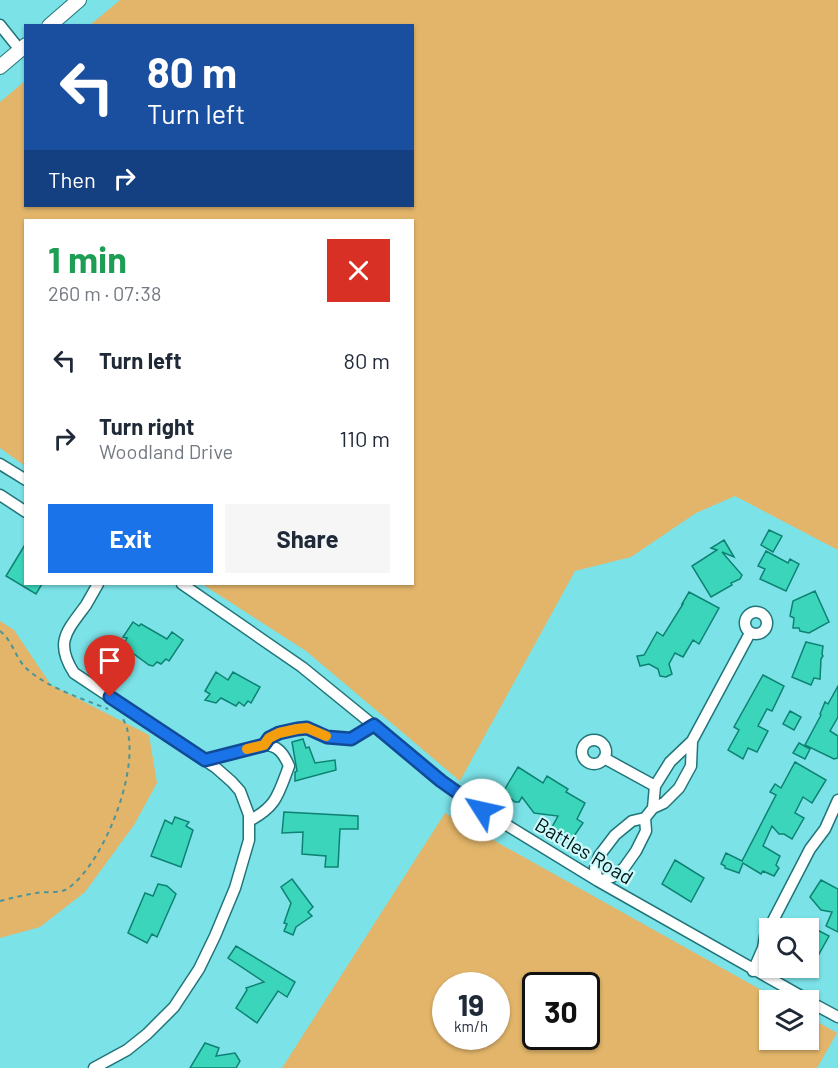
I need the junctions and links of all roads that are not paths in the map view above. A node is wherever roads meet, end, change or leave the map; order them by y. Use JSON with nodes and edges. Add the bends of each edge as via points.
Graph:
{"nodes":[{"id":1,"x":79,"y":0,"type":"edge"},
{"id":2,"x":51,"y":24,"type":"edge"},
{"id":3,"x":0,"y":25,"type":"edge"},
{"id":4,"x":22,"y":47,"type":"edge"},
{"id":5,"x":0,"y":67,"type":"edge"},
{"id":6,"x":0,"y":464,"type":"edge"},
{"id":7,"x":24,"y":479,"type":"edge"},
{"id":8,"x":0,"y":495,"type":"edge"},
{"id":9,"x":24,"y":511,"type":"edge"},
{"id":10,"x":97,"y":585,"type":"edge"},
{"id":11,"x":183,"y":585,"type":"edge"},
{"id":12,"x":750,"y":633,"type":"dead end"},
{"id":13,"x":374,"y":725,"type":"junction"},
{"id":14,"x":692,"y":741,"type":"junction"},
{"id":15,"x":264,"y":745,"type":"junction"},
{"id":16,"x":604,"y":758,"type":"dead end"},
{"id":17,"x":205,"y":760,"type":"junction"},
{"id":18,"x":655,"y":786,"type":"junction"},
{"id":19,"x":838,"y":800,"type":"edge"},
{"id":20,"x":653,"y":808,"type":"junction"},
{"id":21,"x":645,"y":818,"type":"junction"},
{"id":22,"x":249,"y":820,"type":"junction"},
{"id":23,"x":598,"y":881,"type":"junction"},
{"id":24,"x":753,"y":970,"type":"junction"},
{"id":25,"x":788,"y":990,"type":"edge"},
{"id":26,"x":819,"y":1007,"type":"edge"},
{"id":27,"x":838,"y":1017,"type":"edge"},
{"id":28,"x":94,"y":1068,"type":"edge"}],
"edges":[{"from":1,"to":2,"type":"main road"},
{"from":3,"to":4,"type":"street"},
{"from":4,"to":5,"type":"main road"},
{"from":6,"to":7,"type":"street"},
{"from":8,"to":9,"type":"street"},
{"from":10,"to":17,"type":"street","via":[[65,636],[66,660],[74,673]]},
{"from":11,"to":13,"type":"street","name":"Battles Road","via":[[302,667]]},
{"from":12,"to":14,"type":"street"},
{"from":13,"to":15,"type":"street","via":[[351,739],[297,729],[279,733]]},
{"from":13,"to":23,"type":"street","name":"Battles Road","via":[[482,810]]},
{"from":14,"to":18,"type":"street","via":[[670,762]]},
{"from":14,"to":20,"type":"street","via":[[691,766],[682,783],[673,796]]},
{"from":15,"to":17,"type":"street"},
{"from":15,"to":22,"type":"street","via":[[281,751],[289,766],[273,806]]},
{"from":16,"to":18,"type":"street"},
{"from":17,"to":22,"type":"street","via":[[240,791]]},
{"from":18,"to":20,"type":"street"},
{"from":19,"to":24,"type":"street","via":[[765,936]]},
{"from":20,"to":21,"type":"street"},
{"from":21,"to":23,"type":"street","via":[[646,831],[624,868]]},
{"from":21,"to":23,"type":"street","via":[[623,827],[599,856]]},
{"from":22,"to":28,"type":"street","via":[[249,840],[235,888],[198,969],[174,1007],[147,1034]]},
{"from":23,"to":24,"type":"street","name":"Battles Road"},
{"from":24,"to":25,"type":"street","name":"Battles Road"},
{"from":26,"to":27,"type":"street","name":"Battles Road"}]}
